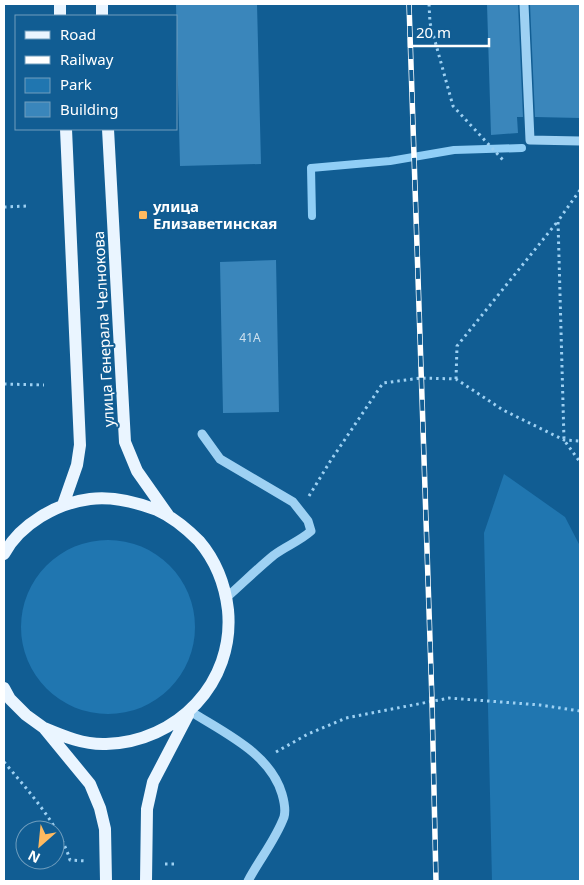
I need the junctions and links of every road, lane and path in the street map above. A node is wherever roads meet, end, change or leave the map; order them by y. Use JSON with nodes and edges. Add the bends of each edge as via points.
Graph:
{"nodes":[{"id":1,"x":429,"y":4,"type":"edge"},
{"id":2,"x":524,"y":4,"type":"edge"},
{"id":3,"x":66,"y":130,"type":"edge"},
{"id":4,"x":108,"y":130,"type":"edge"},
{"id":5,"x":580,"y":141,"type":"edge"},
{"id":6,"x":503,"y":160,"type":"dead end"},
{"id":7,"x":580,"y":190,"type":"edge"},
{"id":8,"x":27,"y":206,"type":"dead end"},
{"id":9,"x":4,"y":207,"type":"edge"},
{"id":10,"x":558,"y":221,"type":"junction"},
{"id":11,"x":456,"y":379,"type":"junction"},
{"id":12,"x":4,"y":384,"type":"edge"},
{"id":13,"x":44,"y":385,"type":"dead end"},
{"id":14,"x":202,"y":434,"type":"dead end"},
{"id":15,"x":564,"y":440,"type":"junction"},
{"id":16,"x":580,"y":441,"type":"edge"},
{"id":17,"x":580,"y":462,"type":"edge"},
{"id":18,"x":63,"y":505,"type":"junction"},
{"id":19,"x":300,"y":511,"type":"junction"},
{"id":20,"x":168,"y":515,"type":"junction"},
{"id":21,"x":5,"y":549,"type":"edge"},
{"id":22,"x":226,"y":598,"type":"junction"},
{"id":23,"x":6,"y":694,"type":"edge"},
{"id":24,"x":190,"y":710,"type":"junction"},
{"id":25,"x":580,"y":711,"type":"edge"},
{"id":26,"x":44,"y":728,"type":"junction"},
{"id":27,"x":263,"y":760,"type":"junction"},
{"id":28,"x":4,"y":762,"type":"edge"},
{"id":29,"x":70,"y":860,"type":"dead end"},
{"id":30,"x":106,"y":881,"type":"edge"},
{"id":31,"x":146,"y":881,"type":"edge"},
{"id":32,"x":248,"y":881,"type":"edge"}],
"edges":[{"from":1,"to":6,"type":"path","via":[[430,23],[453,106]]},
{"from":2,"to":5,"type":"lane","via":[[530,140]]},
{"from":3,"to":18,"type":"main road","name":"улица Генерала Челнокова","via":[[80,445],[77,465]]},
{"from":4,"to":20,"type":"main road","name":"улица Генерала Челнокова","via":[[125,442],[137,471]]},
{"from":7,"to":10,"type":"path"},
{"from":8,"to":9,"type":"path"},
{"from":10,"to":11,"type":"path","via":[[457,346]]},
{"from":10,"to":15,"type":"path"},
{"from":11,"to":15,"type":"path","via":[[503,410]]},
{"from":11,"to":19,"type":"path","via":[[421,378],[384,383]]},
{"from":12,"to":13,"type":"path"},
{"from":14,"to":19,"type":"lane","via":[[220,459],[292,502]]},
{"from":15,"to":16,"type":"path"},
{"from":15,"to":17,"type":"path"},
{"from":18,"to":20,"type":"main road","name":"улица Генерала Челнокова","via":[[102,498],[136,502]]},
{"from":18,"to":21,"type":"main road","name":"улица Генерала Челнокова","via":[[33,521]]},
{"from":19,"to":22,"type":"lane","via":[[311,531],[274,555]]},
{"from":20,"to":22,"type":"main road","name":"улица Генерала Челнокова","via":[[205,549],[215,564]]},
{"from":22,"to":24,"type":"main road","name":"улица Генерала Челнокова","via":[[229,620],[222,663],[200,701]]},
{"from":23,"to":26,"type":"main road","name":"улица Генерала Челнокова"},
{"from":24,"to":26,"type":"main road","name":"улица Генерала Челнокова","via":[[165,729],[136,740],[104,744],[73,740]]},
{"from":24,"to":27,"type":"lane"},
{"from":24,"to":31,"type":"main road","name":"улица Генерала Челнокова","via":[[153,782],[147,809]]},
{"from":25,"to":27,"type":"path","via":[[449,698],[346,718],[308,734]]},
{"from":26,"to":30,"type":"main road","name":"улица Генерала Челнокова","via":[[90,784],[100,808],[106,829]]},
{"from":27,"to":32,"type":"lane","via":[[275,775],[284,800],[284,815]]},
{"from":28,"to":29,"type":"path","via":[[65,843]]}]}
